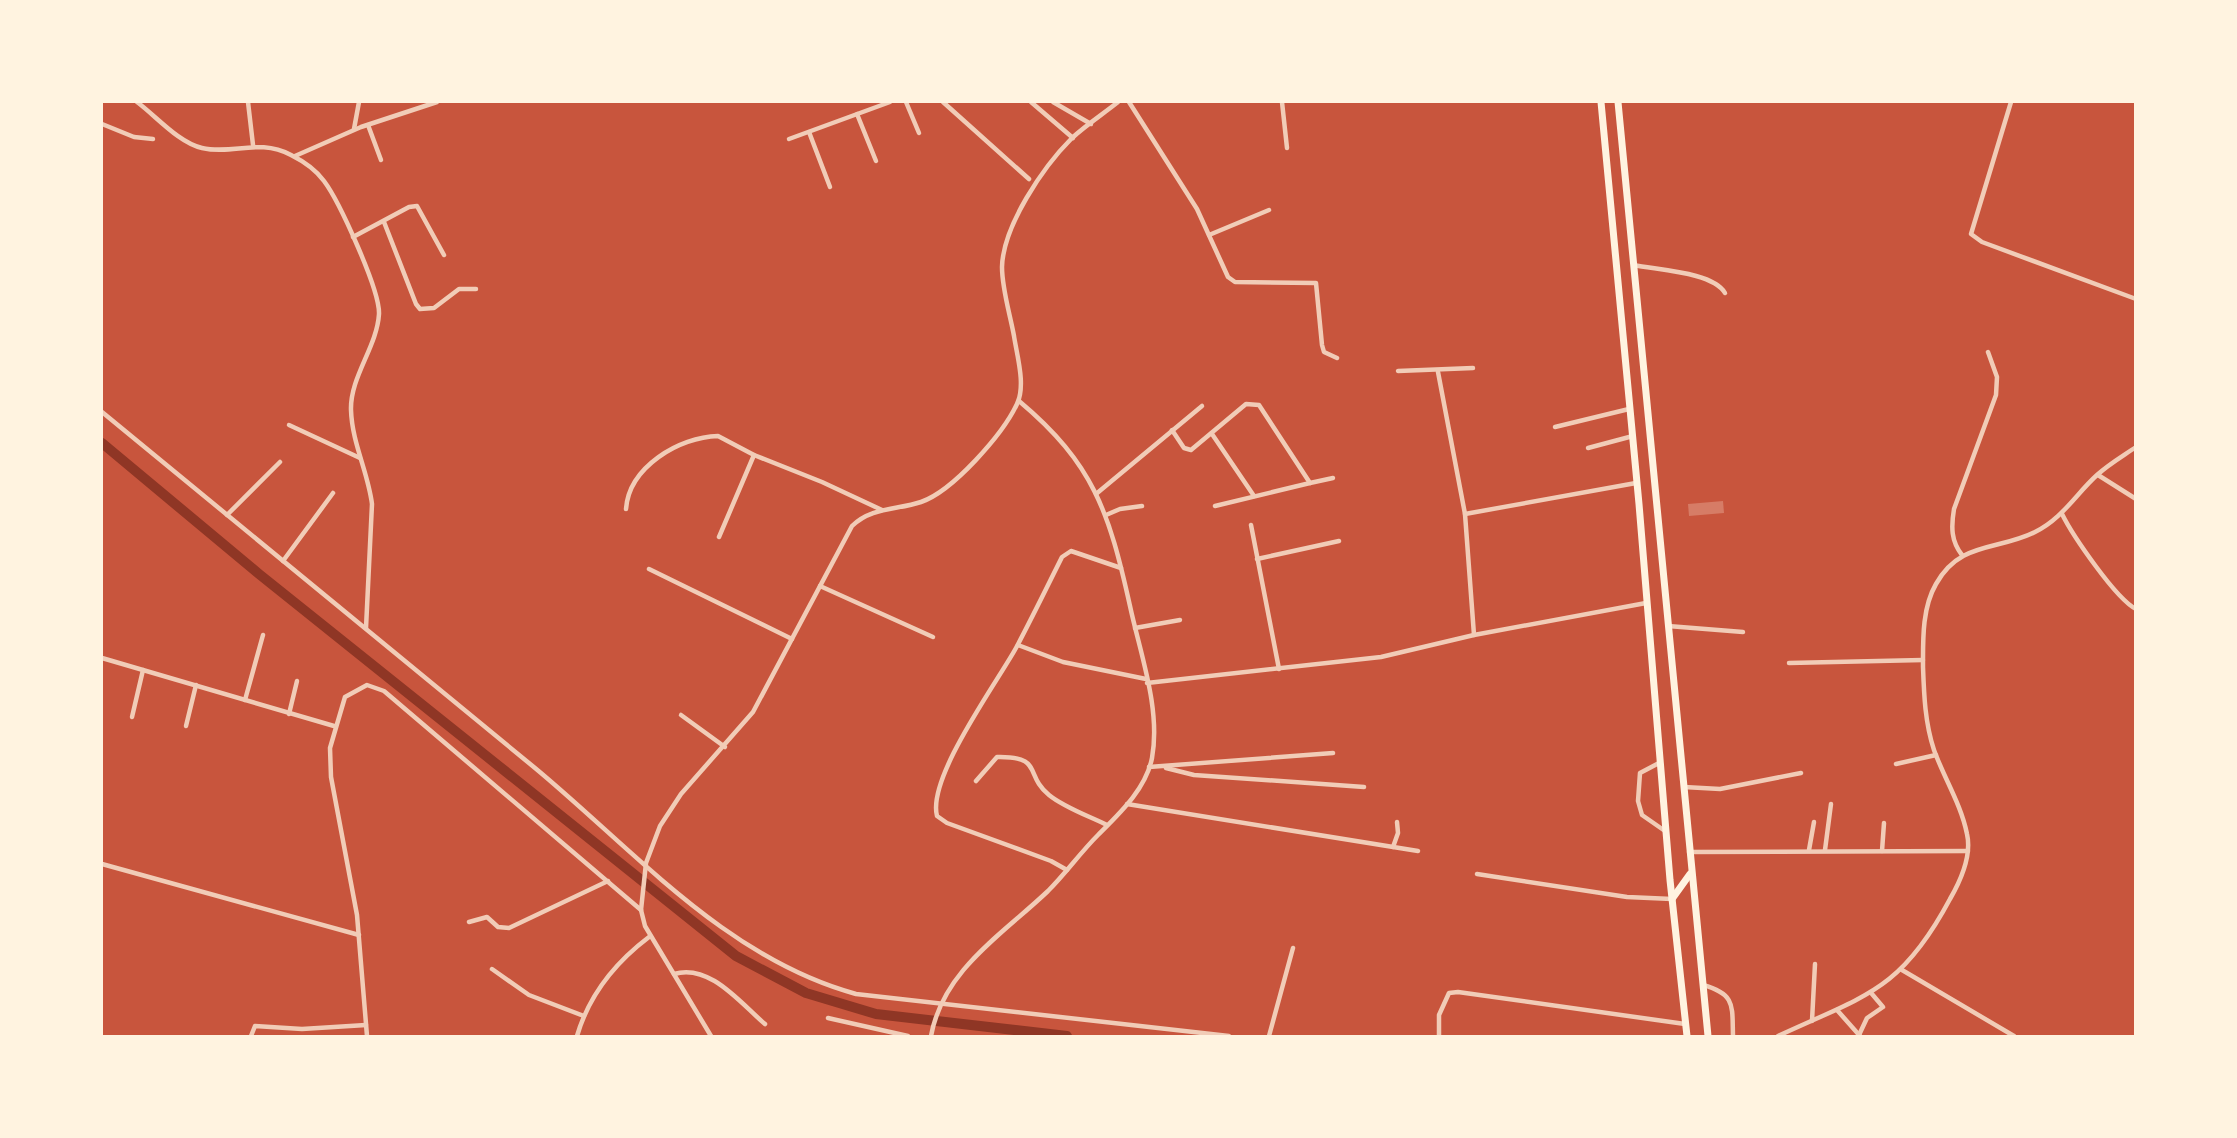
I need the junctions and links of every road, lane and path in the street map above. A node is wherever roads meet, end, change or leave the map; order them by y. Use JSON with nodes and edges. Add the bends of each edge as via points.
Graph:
{"nodes":[{"id":1,"x":137,"y":102,"type":"edge"},
{"id":2,"x":248,"y":102,"type":"edge"},
{"id":3,"x":359,"y":102,"type":"edge"},
{"id":4,"x":437,"y":102,"type":"edge"},
{"id":5,"x":890,"y":102,"type":"edge"},
{"id":6,"x":906,"y":102,"type":"edge"},
{"id":7,"x":943,"y":102,"type":"edge"},
{"id":8,"x":1031,"y":102,"type":"edge"},
{"id":9,"x":1053,"y":102,"type":"edge"},
{"id":10,"x":1118,"y":102,"type":"edge"},
{"id":11,"x":1129,"y":102,"type":"edge"},
{"id":12,"x":1282,"y":102,"type":"edge"},
{"id":13,"x":1601,"y":102,"type":"edge"},
{"id":14,"x":1618,"y":102,"type":"edge"},
{"id":15,"x":2011,"y":102,"type":"edge"},
{"id":16,"x":857,"y":114,"type":"junction"},
{"id":17,"x":102,"y":124,"type":"edge"},
{"id":18,"x":1091,"y":124,"type":"junction"},
{"id":19,"x":368,"y":125,"type":"junction"},
{"id":20,"x":354,"y":130,"type":"junction"},
{"id":21,"x":809,"y":132,"type":"junction"},
{"id":22,"x":919,"y":133,"type":"dead end"},
{"id":23,"x":1073,"y":138,"type":"junction"},
{"id":24,"x":153,"y":139,"type":"dead end"},
{"id":25,"x":789,"y":139,"type":"dead end"},
{"id":26,"x":253,"y":145,"type":"junction"},
{"id":27,"x":1287,"y":148,"type":"dead end"},
{"id":28,"x":294,"y":156,"type":"junction"},
{"id":29,"x":381,"y":160,"type":"dead end"},
{"id":30,"x":876,"y":161,"type":"dead end"},
{"id":31,"x":1029,"y":178,"type":"dead end"},
{"id":32,"x":830,"y":187,"type":"dead end"},
{"id":33,"x":1269,"y":210,"type":"dead end"},
{"id":34,"x":384,"y":222,"type":"junction"},
{"id":35,"x":1209,"y":235,"type":"junction"},
{"id":36,"x":353,"y":237,"type":"junction"},
{"id":37,"x":444,"y":255,"type":"dead end"},
{"id":38,"x":1634,"y":265,"type":"junction"},
{"id":39,"x":476,"y":289,"type":"dead end"},
{"id":40,"x":1725,"y":293,"type":"dead end"},
{"id":41,"x":2136,"y":299,"type":"edge"},
{"id":42,"x":1989,"y":352,"type":"dead end"},
{"id":43,"x":1336,"y":358,"type":"dead end"},
{"id":44,"x":1473,"y":368,"type":"dead end"},
{"id":45,"x":1398,"y":371,"type":"dead end"},
{"id":46,"x":1438,"y":372,"type":"junction"},
{"id":47,"x":1019,"y":401,"type":"junction"},
{"id":48,"x":1202,"y":406,"type":"dead end"},
{"id":49,"x":1630,"y":409,"type":"junction"},
{"id":50,"x":102,"y":412,"type":"edge"},
{"id":51,"x":289,"y":425,"type":"dead end"},
{"id":52,"x":1555,"y":427,"type":"dead end"},
{"id":53,"x":1172,"y":430,"type":"junction"},
{"id":54,"x":1212,"y":434,"type":"junction"},
{"id":55,"x":1633,"y":436,"type":"junction"},
{"id":56,"x":2136,"y":447,"type":"edge"},
{"id":57,"x":1588,"y":448,"type":"dead end"},
{"id":58,"x":754,"y":455,"type":"junction"},
{"id":59,"x":360,"y":458,"type":"junction"},
{"id":60,"x":280,"y":462,"type":"dead end"},
{"id":61,"x":2098,"y":474,"type":"junction"},
{"id":62,"x":1334,"y":478,"type":"dead end"},
{"id":63,"x":1310,"y":483,"type":"junction"},
{"id":64,"x":1637,"y":483,"type":"junction"},
{"id":65,"x":333,"y":493,"type":"dead end"},
{"id":66,"x":1096,"y":494,"type":"junction"},
{"id":67,"x":1254,"y":496,"type":"junction"},
{"id":68,"x":2136,"y":499,"type":"edge"},
{"id":69,"x":1142,"y":506,"type":"dead end"},
{"id":70,"x":1215,"y":506,"type":"dead end"},
{"id":71,"x":626,"y":509,"type":"dead end"},
{"id":72,"x":883,"y":511,"type":"junction"},
{"id":73,"x":1465,"y":514,"type":"junction"},
{"id":74,"x":2062,"y":514,"type":"junction"},
{"id":75,"x":227,"y":515,"type":"junction"},
{"id":76,"x":1106,"y":515,"type":"junction"},
{"id":77,"x":1251,"y":525,"type":"dead end"},
{"id":78,"x":719,"y":537,"type":"dead end"},
{"id":79,"x":1339,"y":541,"type":"dead end"},
{"id":80,"x":1962,"y":555,"type":"junction"},
{"id":81,"x":1257,"y":559,"type":"junction"},
{"id":82,"x":284,"y":561,"type":"junction"},
{"id":83,"x":1122,"y":568,"type":"junction"},
{"id":84,"x":649,"y":569,"type":"dead end"},
{"id":85,"x":820,"y":586,"type":"junction"},
{"id":86,"x":1647,"y":603,"type":"junction"},
{"id":87,"x":2136,"y":609,"type":"edge"},
{"id":88,"x":1181,"y":620,"type":"dead end"},
{"id":89,"x":1668,"y":626,"type":"junction"},
{"id":90,"x":1135,"y":628,"type":"junction"},
{"id":91,"x":366,"y":629,"type":"junction"},
{"id":92,"x":1743,"y":632,"type":"dead end"},
{"id":93,"x":263,"y":635,"type":"dead end"},
{"id":94,"x":1474,"y":635,"type":"junction"},
{"id":95,"x":933,"y":637,"type":"dead end"},
{"id":96,"x":792,"y":639,"type":"junction"},
{"id":97,"x":1018,"y":645,"type":"junction"},
{"id":98,"x":102,"y":658,"type":"edge"},
{"id":99,"x":1923,"y":660,"type":"junction"},
{"id":100,"x":1789,"y":663,"type":"dead end"},
{"id":101,"x":1279,"y":669,"type":"junction"},
{"id":102,"x":144,"y":670,"type":"junction"},
{"id":103,"x":297,"y":681,"type":"dead end"},
{"id":104,"x":1146,"y":681,"type":"junction"},
{"id":105,"x":195,"y":685,"type":"junction"},
{"id":106,"x":245,"y":700,"type":"junction"},
{"id":107,"x":289,"y":714,"type":"junction"},
{"id":108,"x":681,"y":716,"type":"dead end"},
{"id":109,"x":132,"y":717,"type":"dead end"},
{"id":110,"x":186,"y":726,"type":"dead end"},
{"id":111,"x":334,"y":726,"type":"junction"},
{"id":112,"x":725,"y":747,"type":"junction"},
{"id":113,"x":1333,"y":753,"type":"dead end"},
{"id":114,"x":1936,"y":755,"type":"junction"},
{"id":115,"x":1660,"y":763,"type":"junction"},
{"id":116,"x":1896,"y":764,"type":"dead end"},
{"id":117,"x":1149,"y":767,"type":"junction"},
{"id":118,"x":1166,"y":768,"type":"junction"},
{"id":119,"x":1801,"y":773,"type":"dead end"},
{"id":120,"x":976,"y":781,"type":"dead end"},
{"id":121,"x":1682,"y":787,"type":"junction"},
{"id":122,"x":1364,"y":788,"type":"dead end"},
{"id":123,"x":1127,"y":804,"type":"junction"},
{"id":124,"x":1831,"y":804,"type":"dead end"},
{"id":125,"x":1397,"y":822,"type":"dead end"},
{"id":126,"x":1814,"y":822,"type":"dead end"},
{"id":127,"x":1884,"y":823,"type":"dead end"},
{"id":128,"x":1107,"y":825,"type":"junction"},
{"id":129,"x":1665,"y":831,"type":"junction"},
{"id":130,"x":1393,"y":847,"type":"junction"},
{"id":131,"x":1809,"y":850,"type":"junction"},
{"id":132,"x":1825,"y":850,"type":"junction"},
{"id":133,"x":1882,"y":850,"type":"junction"},
{"id":134,"x":1418,"y":851,"type":"dead end"},
{"id":135,"x":1968,"y":851,"type":"junction"},
{"id":136,"x":1688,"y":852,"type":"junction"},
{"id":137,"x":646,"y":863,"type":"junction"},
{"id":138,"x":102,"y":864,"type":"edge"},
{"id":139,"x":1067,"y":870,"type":"junction"},
{"id":140,"x":1477,"y":874,"type":"dead end"},
{"id":141,"x":1690,"y":874,"type":"junction"},
{"id":142,"x":608,"y":881,"type":"junction"},
{"id":143,"x":1672,"y":899,"type":"junction"},
{"id":144,"x":641,"y":910,"type":"junction"},
{"id":145,"x":469,"y":922,"type":"dead end"},
{"id":146,"x":359,"y":935,"type":"junction"},
{"id":147,"x":649,"y":937,"type":"junction"},
{"id":148,"x":1293,"y":948,"type":"dead end"},
{"id":149,"x":1815,"y":964,"type":"dead end"},
{"id":150,"x":492,"y":969,"type":"dead end"},
{"id":151,"x":1902,"y":970,"type":"junction"},
{"id":152,"x":674,"y":974,"type":"junction"},
{"id":153,"x":1703,"y":985,"type":"junction"},
{"id":154,"x":1872,"y":994,"type":"junction"},
{"id":155,"x":941,"y":1003,"type":"junction"},
{"id":156,"x":1837,"y":1010,"type":"junction"},
{"id":157,"x":584,"y":1016,"type":"junction"},
{"id":158,"x":828,"y":1018,"type":"dead end"},
{"id":159,"x":1812,"y":1021,"type":"junction"},
{"id":160,"x":765,"y":1024,"type":"dead end"},
{"id":161,"x":1685,"y":1024,"type":"junction"},
{"id":162,"x":366,"y":1025,"type":"junction"},
{"id":163,"x":1791,"y":1030,"type":"junction"},
{"id":164,"x":931,"y":1035,"type":"edge"},
{"id":165,"x":1860,"y":1036,"type":"edge"},
{"id":166,"x":251,"y":1037,"type":"edge"},
{"id":167,"x":367,"y":1037,"type":"edge"},
{"id":168,"x":577,"y":1037,"type":"edge"},
{"id":169,"x":711,"y":1037,"type":"edge"},
{"id":170,"x":908,"y":1037,"type":"edge"},
{"id":171,"x":1229,"y":1037,"type":"edge"},
{"id":172,"x":1269,"y":1037,"type":"edge"},
{"id":173,"x":1439,"y":1037,"type":"edge"},
{"id":174,"x":1687,"y":1037,"type":"edge"},
{"id":175,"x":1708,"y":1037,"type":"edge"},
{"id":176,"x":1733,"y":1037,"type":"edge"},
{"id":177,"x":1778,"y":1037,"type":"edge"},
{"id":178,"x":1799,"y":1037,"type":"edge"},
{"id":179,"x":2014,"y":1037,"type":"edge"}],
"edges":[{"from":1,"to":26,"type":"street","via":[[202,148]]},
{"from":2,"to":26,"type":"street"},
{"from":3,"to":20,"type":"street"},
{"from":4,"to":19,"type":"street"},
{"from":5,"to":16,"type":"street"},
{"from":6,"to":22,"type":"street"},
{"from":7,"to":31,"type":"street"},
{"from":8,"to":23,"type":"street"},
{"from":9,"to":18,"type":"street"},
{"from":10,"to":18,"type":"street"},
{"from":11,"to":35,"type":"street"},
{"from":12,"to":27,"type":"street"},
{"from":13,"to":49,"type":"main road"},
{"from":14,"to":38,"type":"main road"},
{"from":15,"to":41,"type":"street","via":[[1971,234],[1976,240]]},
{"from":16,"to":21,"type":"street"},
{"from":16,"to":30,"type":"street"},
{"from":17,"to":24,"type":"street"},
{"from":18,"to":23,"type":"street"},
{"from":19,"to":20,"type":"street"},
{"from":19,"to":29,"type":"street"},
{"from":20,"to":28,"type":"street"},
{"from":21,"to":25,"type":"street"},
{"from":21,"to":32,"type":"street"},
{"from":23,"to":47,"type":"street","via":[[1048,166],[1005,244],[1002,270],[1019,372]]},
{"from":26,"to":28,"type":"street"},
{"from":28,"to":36,"type":"street","via":[[326,182]]},
{"from":33,"to":35,"type":"street"},
{"from":34,"to":36,"type":"street"},
{"from":34,"to":37,"type":"street","via":[[417,206]]},
{"from":34,"to":39,"type":"street","via":[[420,309],[434,308],[459,289]]},
{"from":35,"to":43,"type":"street","via":[[1231,281],[1316,283],[1322,345],[1324,352]]},
{"from":36,"to":59,"type":"street","via":[[379,312],[375,337],[351,400]]},
{"from":38,"to":40,"type":"street","via":[[1706,278],[1720,284]]},
{"from":38,"to":89,"type":"main road"},
{"from":42,"to":80,"type":"street","via":[[1997,377],[1996,396],[1954,509],[1955,546]]},
{"from":44,"to":46,"type":"street"},
{"from":45,"to":46,"type":"street"},
{"from":46,"to":73,"type":"street"},
{"from":47,"to":66,"type":"street","via":[[1065,443]]},
{"from":47,"to":72,"type":"street","via":[[970,465],[941,492],[922,502]]},
{"from":48,"to":53,"type":"street"},
{"from":49,"to":52,"type":"street"},
{"from":49,"to":55,"type":"main road"},
{"from":50,"to":75,"type":"street"},
{"from":51,"to":59,"type":"street"},
{"from":53,"to":54,"type":"street","via":[[1188,451]]},
{"from":53,"to":66,"type":"street"},
{"from":54,"to":63,"type":"street","via":[[1246,404],[1259,405]]},
{"from":54,"to":67,"type":"street"},
{"from":55,"to":57,"type":"street"},
{"from":55,"to":64,"type":"main road"},
{"from":56,"to":61,"type":"street"},
{"from":58,"to":71,"type":"street","via":[[719,436],[694,441],[649,462],[631,487]]},
{"from":58,"to":72,"type":"street"},
{"from":58,"to":78,"type":"street"},
{"from":59,"to":91,"type":"street","via":[[372,504]]},
{"from":60,"to":75,"type":"street"},
{"from":61,"to":68,"type":"street"},
{"from":61,"to":74,"type":"street"},
{"from":62,"to":63,"type":"street"},
{"from":63,"to":67,"type":"street"},
{"from":64,"to":73,"type":"street"},
{"from":64,"to":86,"type":"main road"},
{"from":65,"to":82,"type":"street"},
{"from":66,"to":76,"type":"street"},
{"from":67,"to":70,"type":"street"},
{"from":69,"to":76,"type":"street"},
{"from":72,"to":85,"type":"street","via":[[862,517],[852,526]]},
{"from":73,"to":94,"type":"street"},
{"from":74,"to":80,"type":"street","via":[[2036,532]]},
{"from":74,"to":87,"type":"street","via":[[2121,598]]},
{"from":75,"to":82,"type":"street"},
{"from":76,"to":83,"type":"street"},
{"from":77,"to":81,"type":"street"},
{"from":79,"to":81,"type":"street"},
{"from":80,"to":99,"type":"street","via":[[1935,585],[1927,610]]},
{"from":81,"to":101,"type":"street"},
{"from":82,"to":91,"type":"street"},
{"from":83,"to":90,"type":"street"},
{"from":83,"to":97,"type":"street","via":[[1066,552]]},
{"from":84,"to":96,"type":"street"},
{"from":85,"to":95,"type":"street"},
{"from":85,"to":96,"type":"street"},
{"from":86,"to":94,"type":"street"},
{"from":86,"to":115,"type":"main road"},
{"from":88,"to":90,"type":"street"},
{"from":89,"to":92,"type":"street"},
{"from":89,"to":121,"type":"main road"},
{"from":90,"to":104,"type":"street"},
{"from":91,"to":137,"type":"street"},
{"from":93,"to":106,"type":"street"},
{"from":94,"to":101,"type":"street","via":[[1381,657]]},
{"from":96,"to":112,"type":"street","via":[[753,712]]},
{"from":97,"to":104,"type":"street","via":[[1063,662]]},
{"from":97,"to":139,"type":"street","via":[[964,729],[935,808],[947,823]]},
{"from":98,"to":102,"type":"street"},
{"from":99,"to":100,"type":"street"},
{"from":99,"to":114,"type":"street","via":[[1925,714]]},
{"from":101,"to":104,"type":"street"},
{"from":102,"to":105,"type":"street"},
{"from":102,"to":109,"type":"street"},
{"from":103,"to":107,"type":"street"},
{"from":104,"to":117,"type":"street","via":[[1153,746]]},
{"from":105,"to":106,"type":"street"},
{"from":105,"to":110,"type":"street"},
{"from":106,"to":107,"type":"street"},
{"from":107,"to":111,"type":"street"},
{"from":108,"to":112,"type":"street"},
{"from":111,"to":142,"type":"street","via":[[345,697],[367,685],[384,691]]},
{"from":111,"to":146,"type":"street","via":[[330,770]]},
{"from":112,"to":137,"type":"street","via":[[669,810]]},
{"from":113,"to":118,"type":"street"},
{"from":114,"to":116,"type":"street"},
{"from":114,"to":135,"type":"street","via":[[1963,820]]},
{"from":115,"to":129,"type":"main road"},
{"from":115,"to":129,"type":"street","via":[[1640,773],[1638,801],[1642,815]]},
{"from":117,"to":118,"type":"street"},
{"from":117,"to":123,"type":"street"},
{"from":118,"to":122,"type":"street","via":[[1194,775]]},
{"from":119,"to":121,"type":"street","via":[[1720,789]]},
{"from":120,"to":128,"type":"street","via":[[997,757],[1018,758],[1035,771],[1046,793]]},
{"from":121,"to":136,"type":"main road"},
{"from":123,"to":128,"type":"street"},
{"from":123,"to":130,"type":"street"},
{"from":124,"to":132,"type":"street"},
{"from":125,"to":130,"type":"street"},
{"from":126,"to":131,"type":"street"},
{"from":127,"to":133,"type":"street"},
{"from":128,"to":139,"type":"street"},
{"from":129,"to":143,"type":"main road"},
{"from":130,"to":134,"type":"street"},
{"from":131,"to":132,"type":"street"},
{"from":131,"to":136,"type":"street"},
{"from":132,"to":133,"type":"street"},
{"from":133,"to":135,"type":"street"},
{"from":135,"to":151,"type":"street","via":[[1947,906]]},
{"from":136,"to":141,"type":"main road"},
{"from":137,"to":144,"type":"street"},
{"from":137,"to":155,"type":"street","via":[[744,945],[795,972],[856,994]]},
{"from":138,"to":146,"type":"street"},
{"from":139,"to":155,"type":"street","via":[[975,957]]},
{"from":140,"to":143,"type":"street","via":[[1628,897]]},
{"from":141,"to":143,"type":"main road"},
{"from":141,"to":153,"type":"main road"},
{"from":142,"to":144,"type":"street"},
{"from":142,"to":145,"type":"street","via":[[509,928],[498,927],[488,916]]},
{"from":143,"to":161,"type":"main road"},
{"from":144,"to":147,"type":"street"},
{"from":146,"to":162,"type":"street"},
{"from":147,"to":152,"type":"street"},
{"from":147,"to":157,"type":"street","via":[[624,957]]},
{"from":148,"to":172,"type":"street"},
{"from":149,"to":159,"type":"street"},
{"from":150,"to":157,"type":"street","via":[[529,995]]},
{"from":151,"to":154,"type":"street"},
{"from":151,"to":179,"type":"street"},
{"from":152,"to":160,"type":"street","via":[[691,973],[724,987]]},
{"from":152,"to":169,"type":"street"},
{"from":153,"to":175,"type":"main road"},
{"from":153,"to":176,"type":"street","via":[[1728,997]]},
{"from":154,"to":156,"type":"street"},
{"from":154,"to":165,"type":"street","via":[[1883,1007],[1867,1018]]},
{"from":155,"to":164,"type":"street"},
{"from":155,"to":171,"type":"street"},
{"from":156,"to":159,"type":"street"},
{"from":156,"to":165,"type":"street"},
{"from":157,"to":168,"type":"street"},
{"from":158,"to":170,"type":"street"},
{"from":159,"to":163,"type":"street"},
{"from":161,"to":173,"type":"street","via":[[1458,992],[1449,993],[1439,1015]]},
{"from":161,"to":174,"type":"main road"},
{"from":162,"to":166,"type":"street","via":[[302,1029],[263,1025],[255,1026]]},
{"from":162,"to":167,"type":"street"},
{"from":163,"to":177,"type":"street"},
{"from":163,"to":178,"type":"street"}]}
